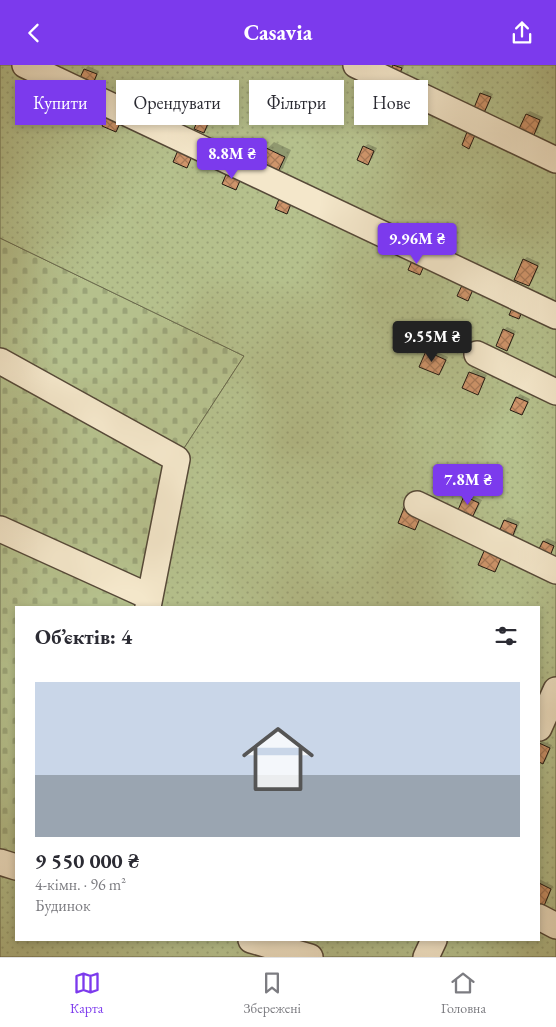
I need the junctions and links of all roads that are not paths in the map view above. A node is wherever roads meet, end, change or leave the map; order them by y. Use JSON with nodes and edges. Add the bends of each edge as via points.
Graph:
{"nodes":[{"id":1,"x":25,"y":65,"type":"edge"},
{"id":2,"x":356,"y":65,"type":"edge"},
{"id":3,"x":556,"y":160,"type":"edge"},
{"id":4,"x":556,"y":316,"type":"edge"},
{"id":5,"x":477,"y":354,"type":"dead end"},
{"id":6,"x":0,"y":361,"type":"edge"},
{"id":7,"x":556,"y":392,"type":"edge"},
{"id":8,"x":418,"y":504,"type":"dead end"},
{"id":9,"x":0,"y":529,"type":"edge"},
{"id":10,"x":556,"y":571,"type":"edge"},
{"id":11,"x":149,"y":602,"type":"edge"},
{"id":12,"x":556,"y":690,"type":"edge"},
{"id":13,"x":540,"y":728,"type":"edge"},
{"id":14,"x":540,"y":731,"type":"edge"},
{"id":15,"x":556,"y":740,"type":"edge"},
{"id":16,"x":0,"y":862,"type":"edge"},
{"id":17,"x":15,"y":867,"type":"edge"},
{"id":18,"x":540,"y":918,"type":"edge"},
{"id":19,"x":556,"y":926,"type":"edge"},
{"id":20,"x":254,"y":941,"type":"edge"},
{"id":21,"x":434,"y":941,"type":"edge"},
{"id":22,"x":310,"y":957,"type":"edge"},
{"id":23,"x":426,"y":957,"type":"edge"}],
"edges":[{"from":1,"to":4,"type":"street"},
{"from":2,"to":3,"type":"street"},
{"from":5,"to":7,"type":"street"},
{"from":6,"to":11,"type":"street","via":[[177,459]]},
{"from":8,"to":10,"type":"street"},
{"from":9,"to":11,"type":"street"},
{"from":12,"to":13,"type":"street"},
{"from":14,"to":15,"type":"street"},
{"from":16,"to":17,"type":"street"},
{"from":18,"to":19,"type":"street"},
{"from":20,"to":22,"type":"street"},
{"from":21,"to":23,"type":"street"}]}
